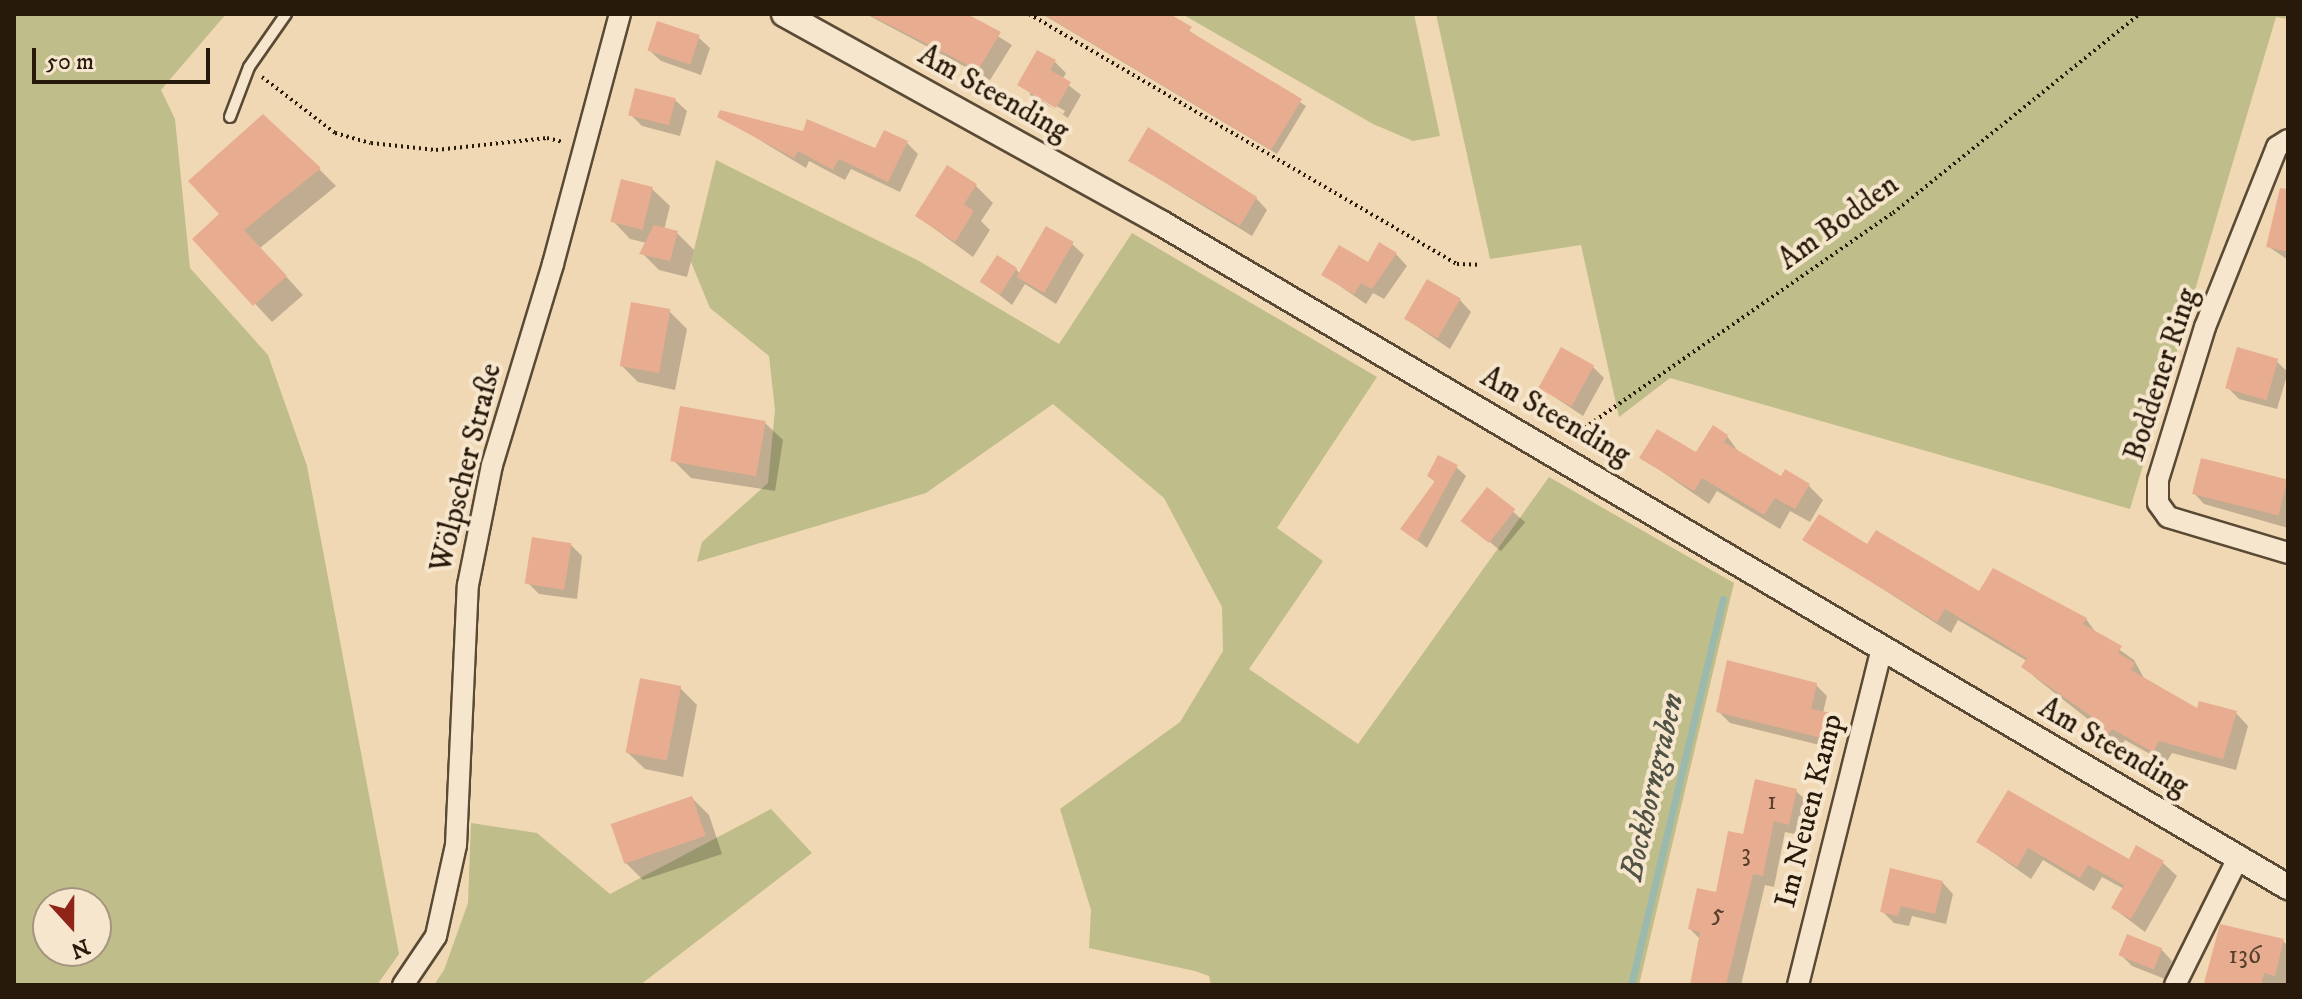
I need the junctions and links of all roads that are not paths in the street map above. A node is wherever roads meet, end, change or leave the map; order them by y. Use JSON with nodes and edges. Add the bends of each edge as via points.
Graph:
{"nodes":[{"id":1,"x":286,"y":14,"type":"edge"},
{"id":2,"x":620,"y":14,"type":"edge"},
{"id":3,"x":787,"y":15,"type":"edge"},
{"id":4,"x":230,"y":117,"type":"dead end"},
{"id":5,"x":2288,"y":140,"type":"edge"},
{"id":6,"x":2288,"y":553,"type":"edge"},
{"id":7,"x":1881,"y":652,"type":"junction"},
{"id":8,"x":2239,"y":856,"type":"junction"},
{"id":9,"x":2288,"y":887,"type":"edge"},
{"id":10,"x":403,"y":985,"type":"edge"},
{"id":11,"x":1798,"y":985,"type":"edge"},
{"id":12,"x":2175,"y":985,"type":"edge"}],
"edges":[{"from":1,"to":4,"type":"lane","via":[[249,67]]},
{"from":2,"to":10,"type":"street","name":"Wölpscher Straße","via":[[492,465],[468,585],[456,845],[436,936]]},
{"from":3,"to":7,"type":"street","name":"Am Steending","via":[[1161,223]]},
{"from":5,"to":6,"type":"street","name":"Boddener Ring","via":[[2277,147],[2205,327],[2158,480],[2158,503],[2181,524]]},
{"from":7,"to":8,"type":"street","name":"Am Steending"},
{"from":7,"to":11,"type":"street","name":"Im Neuen Kamp"},
{"from":8,"to":9,"type":"street","name":"Am Steending"},
{"from":8,"to":12,"type":"street"}]}
